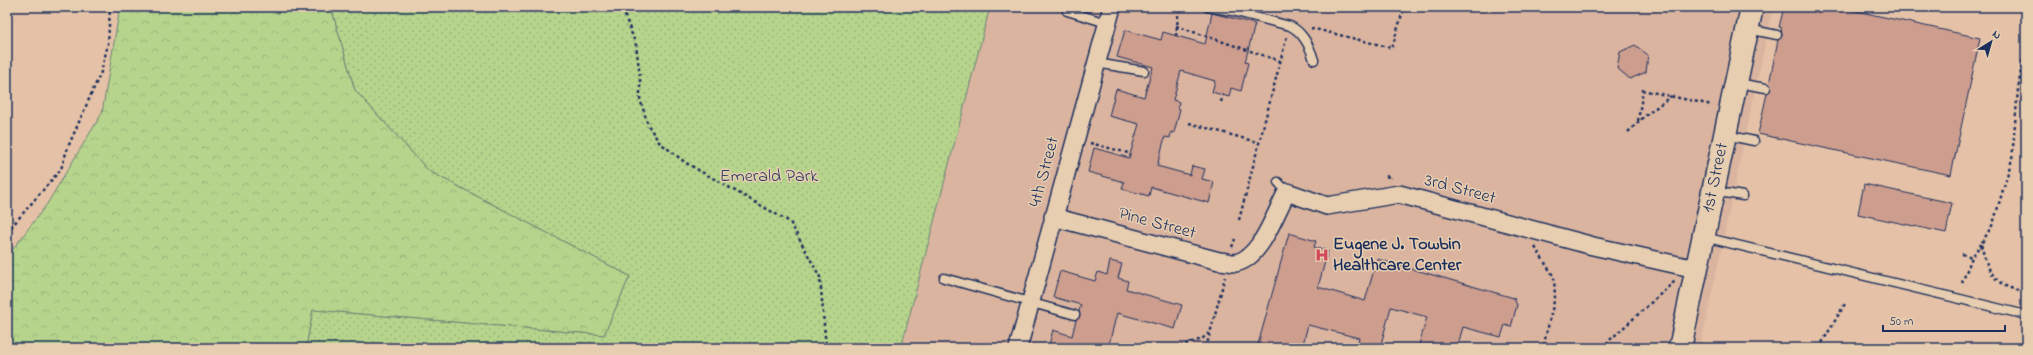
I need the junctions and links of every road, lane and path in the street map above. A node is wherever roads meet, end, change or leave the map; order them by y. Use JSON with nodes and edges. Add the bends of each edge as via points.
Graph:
{"nodes":[{"id":1,"x":110,"y":7,"type":"edge"},
{"id":2,"x":616,"y":7,"type":"edge"},
{"id":3,"x":1112,"y":7,"type":"edge"},
{"id":4,"x":1179,"y":7,"type":"edge"},
{"id":5,"x":1207,"y":7,"type":"edge"},
{"id":6,"x":1404,"y":7,"type":"edge"},
{"id":7,"x":1752,"y":7,"type":"edge"},
{"id":8,"x":1067,"y":11,"type":"dead end"},
{"id":9,"x":1107,"y":23,"type":"junction"},
{"id":10,"x":1176,"y":26,"type":"junction"},
{"id":11,"x":1307,"y":26,"type":"dead end"},
{"id":12,"x":1747,"y":29,"type":"junction"},
{"id":13,"x":1289,"y":30,"type":"dead end"},
{"id":14,"x":1777,"y":35,"type":"dead end"},
{"id":15,"x":1176,"y":36,"type":"dead end"},
{"id":16,"x":2026,"y":42,"type":"edge"},
{"id":17,"x":1314,"y":60,"type":"dead end"},
{"id":18,"x":1280,"y":62,"type":"junction"},
{"id":19,"x":1096,"y":63,"type":"junction"},
{"id":20,"x":1144,"y":71,"type":"dead end"},
{"id":21,"x":1736,"y":82,"type":"junction"},
{"id":22,"x":1766,"y":88,"type":"dead end"},
{"id":23,"x":1223,"y":95,"type":"dead end"},
{"id":24,"x":1671,"y":95,"type":"junction"},
{"id":25,"x":1221,"y":102,"type":"dead end"},
{"id":26,"x":1730,"y":109,"type":"junction"},
{"id":27,"x":1638,"y":121,"type":"junction"},
{"id":28,"x":1189,"y":123,"type":"dead end"},
{"id":29,"x":1628,"y":132,"type":"dead end"},
{"id":30,"x":1725,"y":135,"type":"junction"},
{"id":31,"x":1084,"y":141,"type":"dead end"},
{"id":32,"x":1754,"y":141,"type":"dead end"},
{"id":33,"x":1260,"y":143,"type":"junction"},
{"id":34,"x":1128,"y":154,"type":"dead end"},
{"id":35,"x":1713,"y":191,"type":"junction"},
{"id":36,"x":1743,"y":196,"type":"dead end"},
{"id":37,"x":1053,"y":217,"type":"junction"},
{"id":38,"x":1238,"y":220,"type":"dead end"},
{"id":39,"x":7,"y":232,"type":"edge"},
{"id":40,"x":1703,"y":237,"type":"junction"},
{"id":41,"x":1531,"y":241,"type":"dead end"},
{"id":42,"x":1981,"y":244,"type":"junction"},
{"id":43,"x":1962,"y":254,"type":"dead end"},
{"id":44,"x":1250,"y":256,"type":"joint"},
{"id":45,"x":1972,"y":257,"type":"junction"},
{"id":46,"x":1696,"y":269,"type":"junction"},
{"id":47,"x":1225,"y":276,"type":"dead end"},
{"id":48,"x":944,"y":278,"type":"dead end"},
{"id":49,"x":1675,"y":281,"type":"dead end"},
{"id":50,"x":1962,"y":283,"type":"dead end"},
{"id":51,"x":2026,"y":291,"type":"edge"},
{"id":52,"x":1846,"y":302,"type":"dead end"},
{"id":53,"x":1030,"y":303,"type":"junction"},
{"id":54,"x":1075,"y":315,"type":"dead end"},
{"id":55,"x":2026,"y":315,"type":"edge"},
{"id":56,"x":1210,"y":332,"type":"junction"},
{"id":57,"x":1708,"y":347,"type":"dead end"},
{"id":58,"x":826,"y":348,"type":"edge"},
{"id":59,"x":1018,"y":348,"type":"edge"},
{"id":60,"x":1174,"y":348,"type":"edge"},
{"id":61,"x":1206,"y":348,"type":"edge"},
{"id":62,"x":1543,"y":348,"type":"edge"},
{"id":63,"x":1601,"y":348,"type":"edge"},
{"id":64,"x":1680,"y":348,"type":"edge"},
{"id":65,"x":1713,"y":348,"type":"edge"},
{"id":66,"x":1819,"y":348,"type":"edge"}],
"edges":[{"from":1,"to":39,"type":"path","via":[[108,44],[101,72],[68,147],[62,169]]},
{"from":2,"to":58,"type":"path","via":[[625,16],[636,45],[640,99],[648,125],[659,142],[686,163],[790,222],[820,277]]},
{"from":3,"to":9,"type":"street","name":"4th Street"},
{"from":4,"to":10,"type":"path"},
{"from":5,"to":17,"type":"lane","via":[[1232,11],[1299,30]]},
{"from":6,"to":11,"type":"path","via":[[1392,48]]},
{"from":7,"to":12,"type":"street","name":"1st Street"},
{"from":8,"to":9,"type":"lane"},
{"from":9,"to":19,"type":"street","name":"4th Street"},
{"from":10,"to":15,"type":"path"},
{"from":10,"to":18,"type":"path"},
{"from":12,"to":14,"type":"lane"},
{"from":12,"to":21,"type":"street","name":"1st Street"},
{"from":13,"to":18,"type":"path"},
{"from":16,"to":42,"type":"path","via":[[2018,89],[2012,159],[1993,224]]},
{"from":18,"to":33,"type":"path"},
{"from":19,"to":20,"type":"lane"},
{"from":19,"to":37,"type":"street","name":"4th Street"},
{"from":21,"to":22,"type":"lane"},
{"from":21,"to":26,"type":"street","name":"1st Street"},
{"from":23,"to":25,"type":"path"},
{"from":24,"to":26,"type":"path"},
{"from":24,"to":27,"type":"path"},
{"from":24,"to":27,"type":"path","via":[[1642,90]]},
{"from":26,"to":30,"type":"street","name":"1st Street"},
{"from":27,"to":29,"type":"path"},
{"from":28,"to":33,"type":"path"},
{"from":30,"to":32,"type":"lane"},
{"from":30,"to":35,"type":"street","name":"1st Street"},
{"from":31,"to":34,"type":"path"},
{"from":33,"to":38,"type":"path"},
{"from":35,"to":36,"type":"lane"},
{"from":35,"to":40,"type":"street","name":"1st Street"},
{"from":37,"to":44,"type":"street","name":"Pine Street","via":[[1219,261],[1235,263]]},
{"from":37,"to":53,"type":"street","name":"4th Street"},
{"from":40,"to":46,"type":"street","name":"1st Street"},
{"from":40,"to":55,"type":"lane"},
{"from":41,"to":62,"type":"path","via":[[1554,277],[1555,297]]},
{"from":42,"to":45,"type":"path"},
{"from":42,"to":51,"type":"path","via":[[1986,266],[1994,276],[2005,285]]},
{"from":43,"to":45,"type":"path"},
{"from":44,"to":46,"type":"street","name":"3rd Street","via":[[1260,245],[1283,187],[1326,206],[1399,194],[1593,246]]},
{"from":45,"to":50,"type":"path"},
{"from":46,"to":64,"type":"street","name":"1st Street"},
{"from":47,"to":56,"type":"path"},
{"from":48,"to":53,"type":"lane"},
{"from":49,"to":63,"type":"path"},
{"from":52,"to":66,"type":"path"},
{"from":53,"to":54,"type":"lane"},
{"from":53,"to":59,"type":"street","name":"4th Street"},
{"from":56,"to":60,"type":"path","via":[[1202,339]]},
{"from":56,"to":61,"type":"path"},
{"from":57,"to":65,"type":"path"}]}
